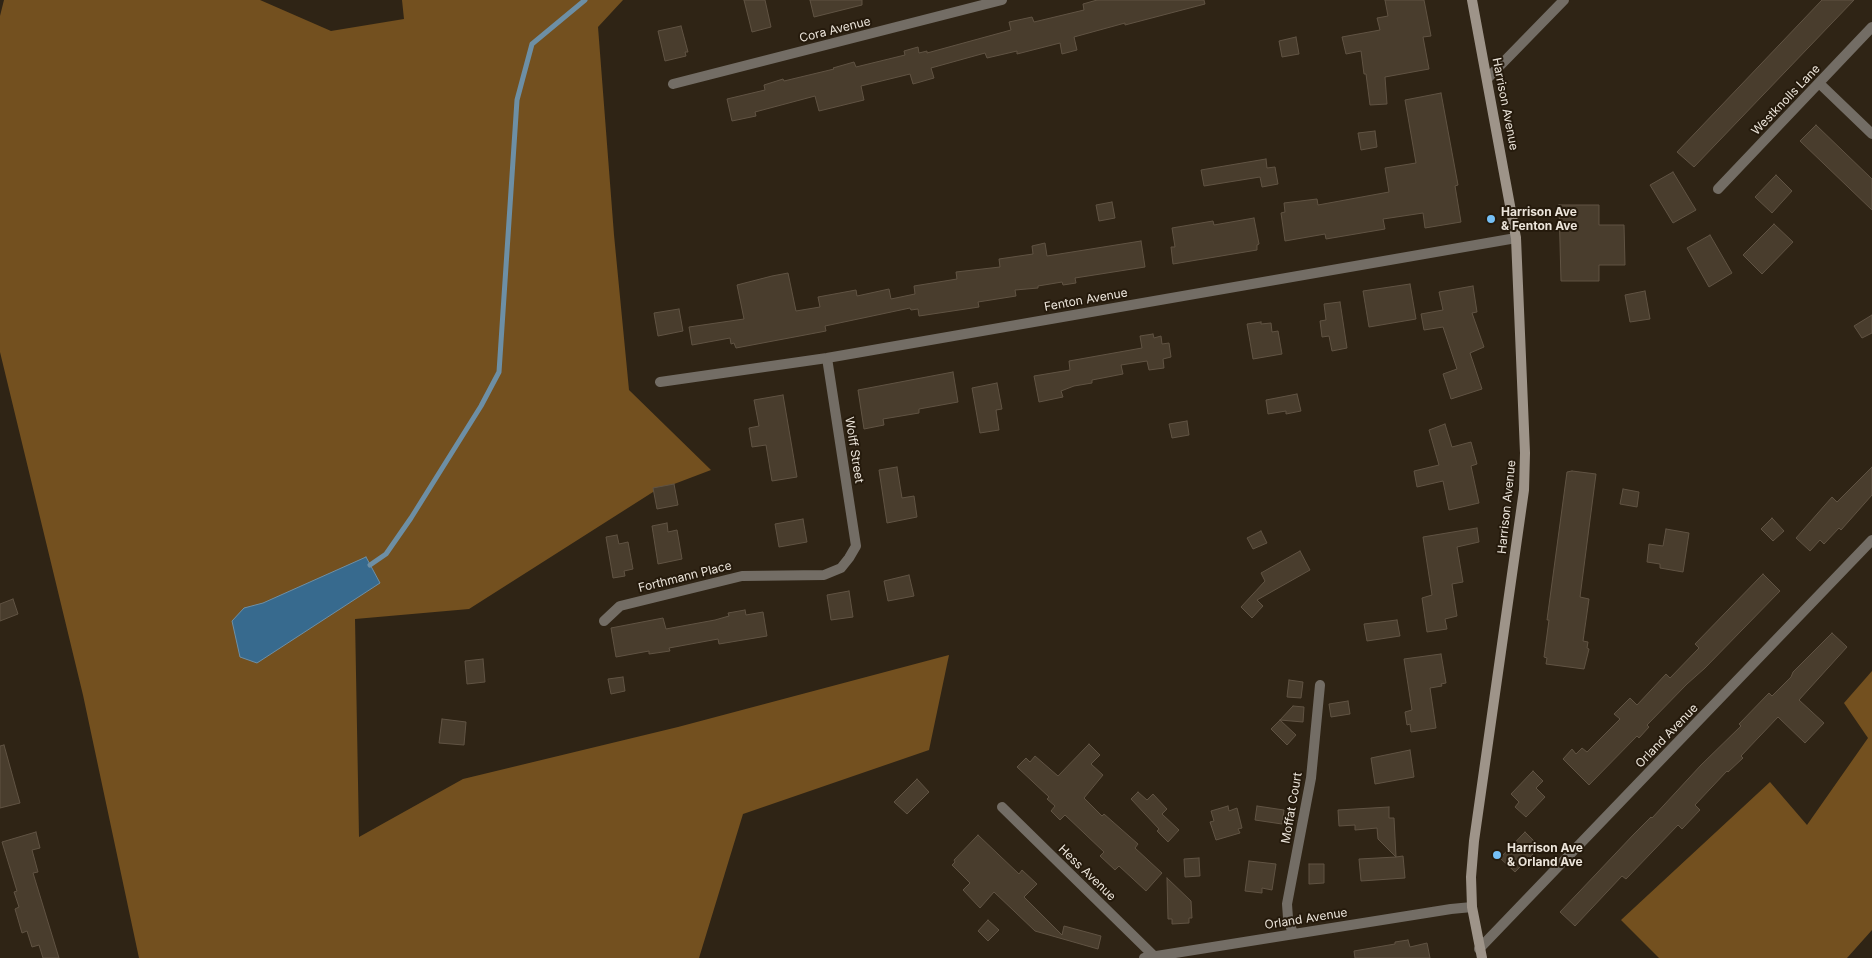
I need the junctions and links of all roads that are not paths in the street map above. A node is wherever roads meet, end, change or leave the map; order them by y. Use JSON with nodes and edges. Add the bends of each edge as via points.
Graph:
{"nodes":[{"id":1,"x":1002,"y":0,"type":"edge"},
{"id":2,"x":1472,"y":0,"type":"edge"},
{"id":3,"x":1564,"y":0,"type":"edge"},
{"id":4,"x":1872,"y":27,"type":"edge"},
{"id":5,"x":1488,"y":79,"type":"junction"},
{"id":6,"x":1819,"y":83,"type":"junction"},
{"id":7,"x":673,"y":84,"type":"dead end"},
{"id":8,"x":1872,"y":134,"type":"edge"},
{"id":9,"x":1718,"y":189,"type":"dead end"},
{"id":10,"x":1516,"y":238,"type":"junction"},
{"id":11,"x":827,"y":358,"type":"junction"},
{"id":12,"x":660,"y":382,"type":"dead end"},
{"id":13,"x":1872,"y":540,"type":"edge"},
{"id":14,"x":856,"y":546,"type":"joint"},
{"id":15,"x":604,"y":622,"type":"dead end"},
{"id":16,"x":1320,"y":685,"type":"dead end"},
{"id":17,"x":1002,"y":807,"type":"dead end"},
{"id":18,"x":1472,"y":907,"type":"junction"},
{"id":19,"x":1293,"y":934,"type":"junction"},
{"id":20,"x":1481,"y":954,"type":"edge"},
{"id":21,"x":1149,"y":957,"type":"edge"}],
"edges":[{"from":1,"to":7,"type":"street","name":"Cora Avenue"},
{"from":2,"to":5,"type":"main road","name":"Harrison Avenue"},
{"from":3,"to":5,"type":"street"},
{"from":4,"to":6,"type":"street","name":"Westknolls Lane"},
{"from":5,"to":10,"type":"main road","name":"Harrison Avenue"},
{"from":6,"to":8,"type":"street"},
{"from":6,"to":9,"type":"street","name":"Westknolls Lane"},
{"from":10,"to":11,"type":"street","name":"Fenton Avenue"},
{"from":10,"to":18,"type":"main road","name":"Harrison Avenue","via":[[1524,490],[1474,841]]},
{"from":11,"to":12,"type":"street","name":"Fenton Avenue"},
{"from":11,"to":14,"type":"street","name":"Wolff Street"},
{"from":13,"to":20,"type":"street","name":"Orland Avenue"},
{"from":14,"to":15,"type":"street","name":"Forthmann Place","via":[[841,568],[824,575],[742,576],[620,606]]},
{"from":16,"to":19,"type":"street","name":"Moffat Court","via":[[1311,778],[1288,904]]},
{"from":17,"to":21,"type":"street","name":"Hess Avenue"},
{"from":18,"to":19,"type":"street","name":"Orland Avenue"},
{"from":18,"to":20,"type":"main road","name":"Harrison Avenue"},
{"from":19,"to":21,"type":"street","name":"Orland Avenue"}]}
